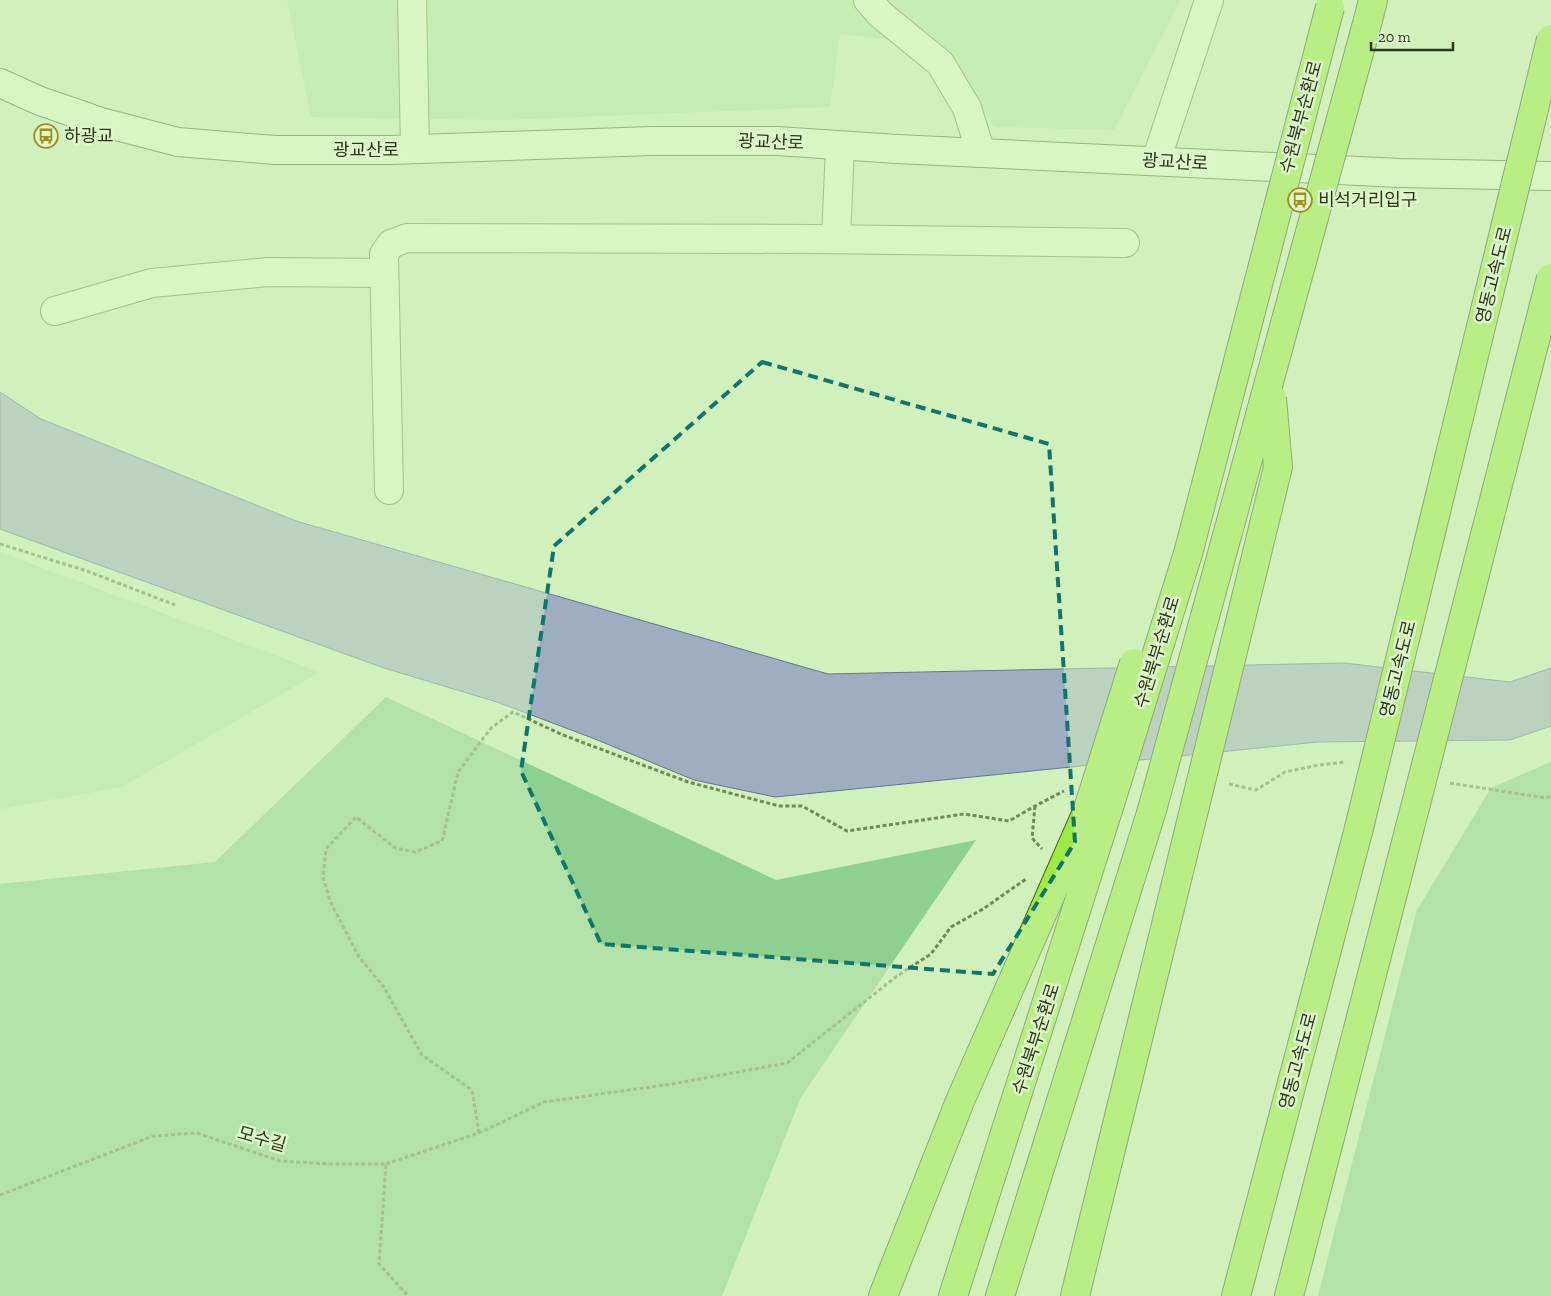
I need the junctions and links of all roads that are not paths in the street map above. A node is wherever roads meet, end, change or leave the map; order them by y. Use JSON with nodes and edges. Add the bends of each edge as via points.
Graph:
{"nodes":[{"id":1,"x":412,"y":0,"type":"edge"},
{"id":2,"x":868,"y":0,"type":"edge"},
{"id":3,"x":1209,"y":0,"type":"edge"},
{"id":4,"x":1331,"y":4,"type":"edge"},
{"id":5,"x":1371,"y":10,"type":"edge"},
{"id":6,"x":1551,"y":39,"type":"edge"},
{"id":7,"x":0,"y":83,"type":"edge"},
{"id":8,"x":840,"y":146,"type":"junction"},
{"id":9,"x":415,"y":149,"type":"junction"},
{"id":10,"x":982,"y":153,"type":"junction"},
{"id":11,"x":1156,"y":161,"type":"junction"},
{"id":12,"x":1551,"y":176,"type":"edge"},
{"id":13,"x":836,"y":239,"type":"junction"},
{"id":14,"x":1125,"y":243,"type":"dead end"},
{"id":15,"x":384,"y":273,"type":"junction"},
{"id":16,"x":1551,"y":278,"type":"edge"},
{"id":17,"x":55,"y":311,"type":"dead end"},
{"id":18,"x":1271,"y":378,"type":"junction"},
{"id":19,"x":389,"y":490,"type":"dead end"},
{"id":20,"x":1098,"y":809,"type":"junction"},
{"id":21,"x":883,"y":1296,"type":"edge"},
{"id":22,"x":953,"y":1296,"type":"edge"},
{"id":23,"x":1000,"y":1296,"type":"edge"},
{"id":24,"x":1075,"y":1296,"type":"edge"},
{"id":25,"x":1236,"y":1296,"type":"edge"},
{"id":26,"x":1290,"y":1296,"type":"edge"}],
"edges":[{"from":1,"to":9,"type":"street"},
{"from":2,"to":10,"type":"street","via":[[880,14],[940,63],[967,108]]},
{"from":3,"to":11,"type":"street"},
{"from":4,"to":20,"type":"highway","name":"수원북부순환로","bridge":true,"via":[[1189,550]]},
{"from":5,"to":18,"type":"highway","name":"수원북부순환로","bridge":true},
{"from":6,"to":25,"type":"highway","name":"영동고속도로","bridge":true,"via":[[1359,828]]},
{"from":7,"to":9,"type":"street","name":"광교산로","via":[[101,122],[178,142],[275,150]]},
{"from":8,"to":9,"type":"street","name":"광교산로","via":[[777,141],[652,141]]},
{"from":8,"to":10,"type":"street","name":"광교산로"},
{"from":8,"to":13,"type":"street"},
{"from":10,"to":11,"type":"street","name":"광교산로"},
{"from":11,"to":12,"type":"street","name":"광교산로","via":[[1400,174]]},
{"from":13,"to":14,"type":"street"},
{"from":13,"to":15,"type":"street","via":[[408,238],[391,244],[384,254]]},
{"from":15,"to":17,"type":"street","via":[[268,272],[152,283]]},
{"from":15,"to":19,"type":"street"},
{"from":16,"to":26,"type":"highway","bridge":true},
{"from":18,"to":23,"type":"highway","name":"수원북부순환로","bridge":true,"via":[[1152,810]]},
{"from":18,"to":24,"type":"highway","bridge":true,"via":[[1278,467]]},
{"from":20,"to":21,"type":"highway","via":[[960,1101]]},
{"from":20,"to":22,"type":"highway","name":"수원북부순환로"}]}
